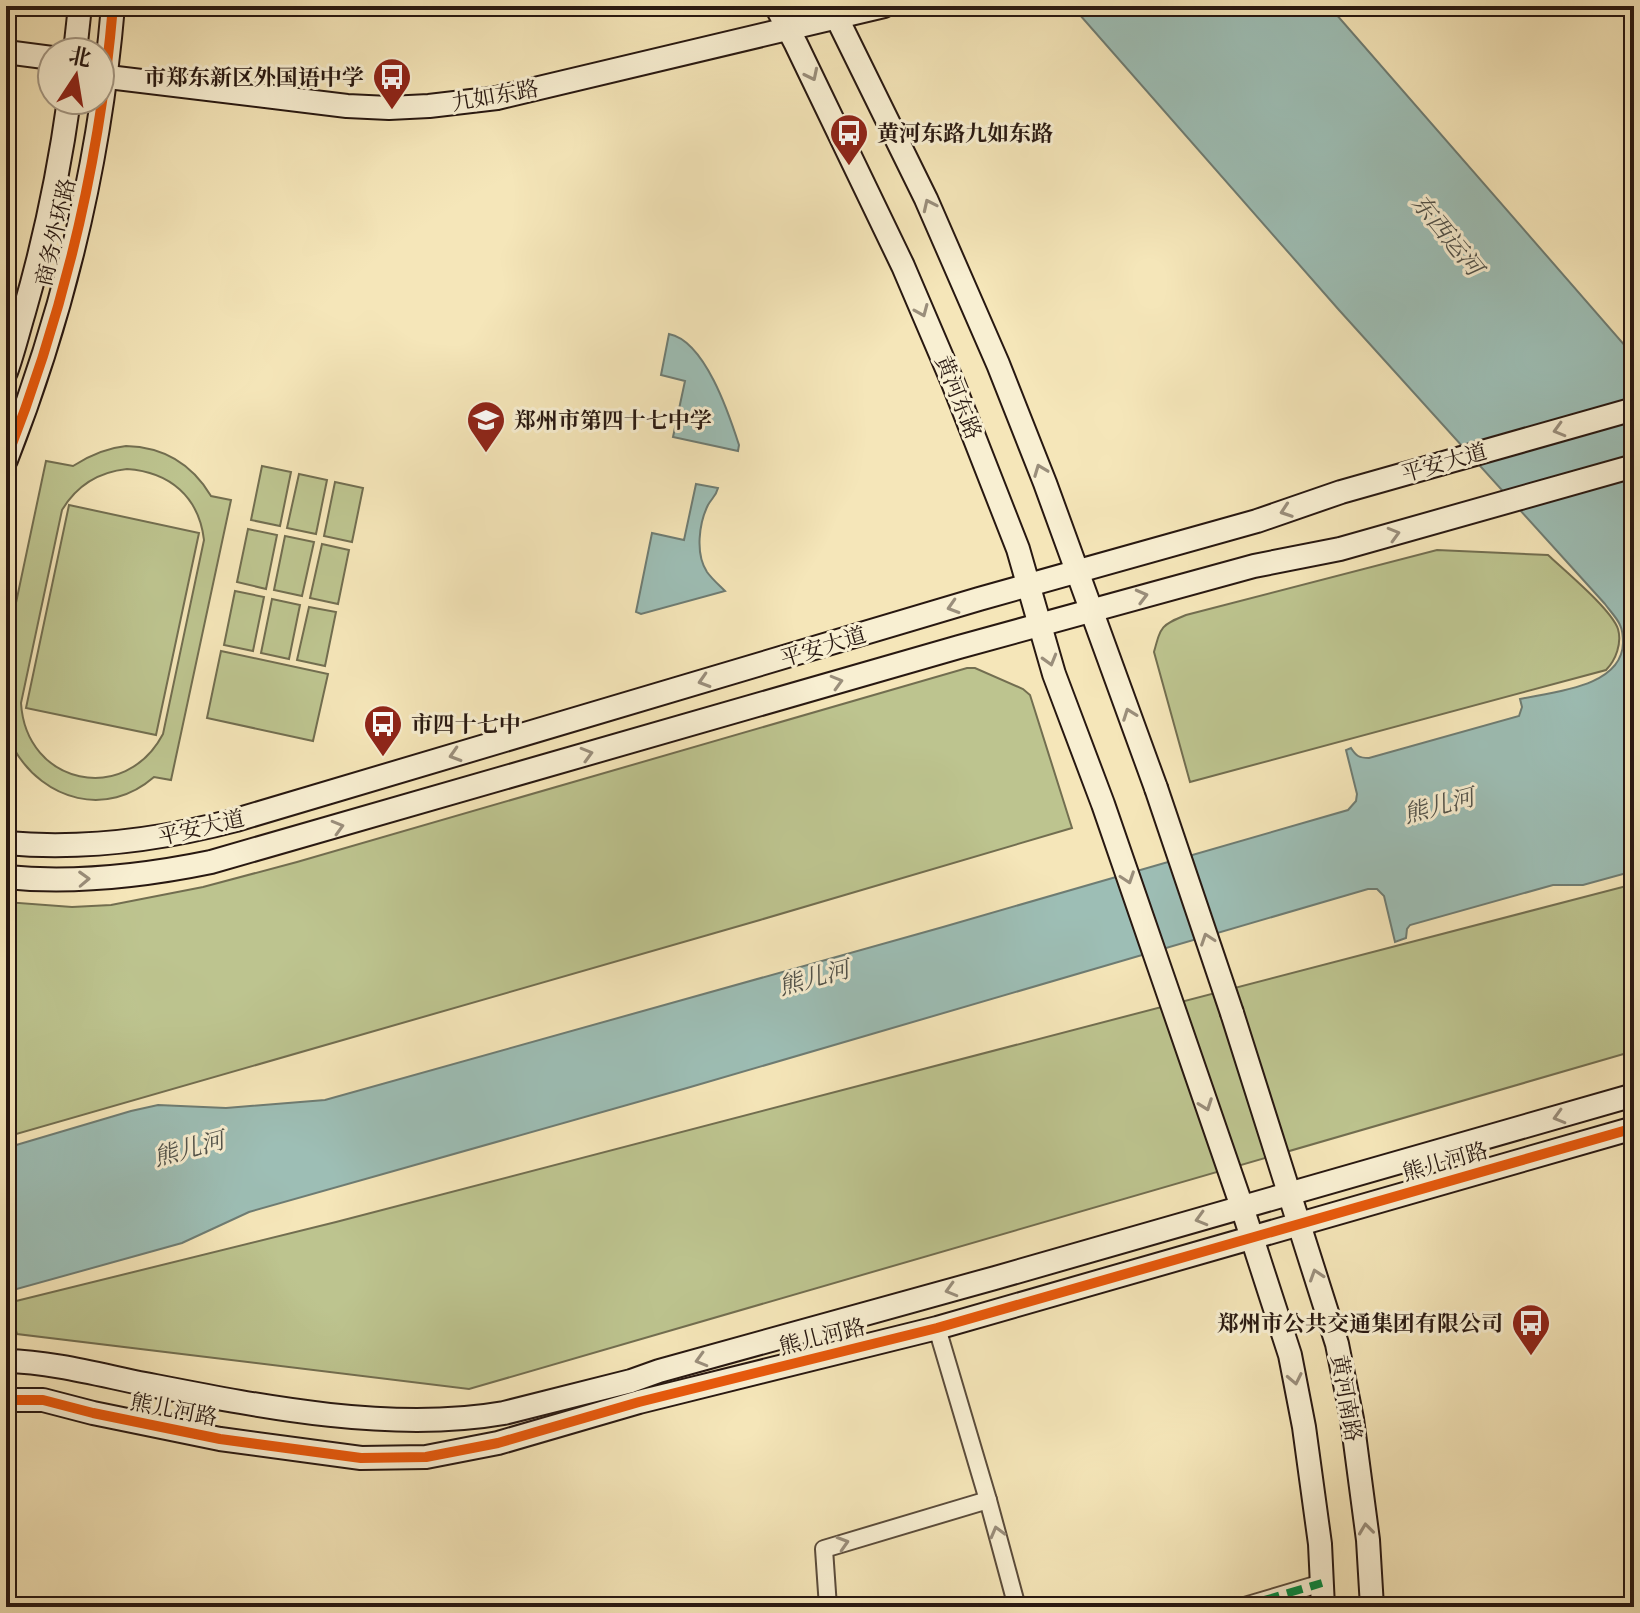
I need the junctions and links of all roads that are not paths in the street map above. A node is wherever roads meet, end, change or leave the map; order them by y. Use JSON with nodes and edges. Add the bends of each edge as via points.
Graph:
{"nodes":[{"id":1,"x":80,"y":6,"type":"edge"},
{"id":2,"x":113,"y":6,"type":"edge"},
{"id":3,"x":884,"y":6,"type":"edge"},
{"id":4,"x":833,"y":10,"type":"edge"},
{"id":5,"x":782,"y":17,"type":"edge"},
{"id":6,"x":77,"y":36,"type":"edge"},
{"id":7,"x":108,"y":36,"type":"edge"},
{"id":8,"x":6,"y":52,"type":"edge"},
{"id":9,"x":36,"y":56,"type":"edge"},
{"id":10,"x":6,"y":65,"type":"edge"},
{"id":11,"x":36,"y":68,"type":"edge"},
{"id":12,"x":116,"y":71,"type":"edge"},
{"id":13,"x":67,"y":116,"type":"edge"},
{"id":14,"x":98,"y":116,"type":"edge"},
{"id":15,"x":6,"y":372,"type":"edge"},
{"id":16,"x":1634,"y":409,"type":"edge"},
{"id":17,"x":6,"y":460,"type":"edge"},
{"id":18,"x":1634,"y":466,"type":"edge"},
{"id":19,"x":1077,"y":572,"type":"junction"},
{"id":20,"x":1028,"y":586,"type":"junction"},
{"id":21,"x":1091,"y":610,"type":"junction"},
{"id":22,"x":1040,"y":624,"type":"junction"},
{"id":23,"x":6,"y":843,"type":"edge"},
{"id":24,"x":6,"y":877,"type":"edge"},
{"id":25,"x":1634,"y":1095,"type":"edge"},
{"id":26,"x":1634,"y":1128,"type":"edge"},
{"id":27,"x":1289,"y":1194,"type":"junction"},
{"id":28,"x":1242,"y":1207,"type":"junction"},
{"id":29,"x":1299,"y":1224,"type":"junction"},
{"id":30,"x":1252,"y":1237,"type":"junction"},
{"id":31,"x":937,"y":1328,"type":"junction"},
{"id":32,"x":6,"y":1361,"type":"edge"},
{"id":33,"x":635,"y":1391,"type":"junction"},
{"id":34,"x":6,"y":1400,"type":"edge"},
{"id":35,"x":988,"y":1500,"type":"junction"},
{"id":36,"x":1322,"y":1583,"type":"junction"},
{"id":37,"x":828,"y":1607,"type":"edge"},
{"id":38,"x":1017,"y":1607,"type":"edge"},
{"id":39,"x":1241,"y":1607,"type":"edge"},
{"id":40,"x":1323,"y":1607,"type":"edge"},
{"id":41,"x":1372,"y":1607,"type":"edge"}],
"edges":[{"from":1,"to":6,"type":"main road"},
{"from":2,"to":7,"type":"main road","name":"商务外环路"},
{"from":3,"to":4,"type":"main road","name":"九如东路"},
{"from":4,"to":5,"type":"main road","name":"九如东路"},
{"from":19,"to":4,"type":"main road","one_way":true,"via":[[948,246]]},
{"from":5,"to":12,"type":"main road","name":"九如东路","via":[[495,85],[428,93],[348,94]]},
{"from":5,"to":20,"type":"main road","name":"黄河东路","one_way":true,"via":[[903,266],[980,449]]},
{"from":8,"to":9,"type":"main road"},
{"from":10,"to":11,"type":"main road"},
{"from":13,"to":15,"type":"main road","name":"商务外环路","via":[[48,220]]},
{"from":14,"to":17,"type":"main road","name":"商务外环路","via":[[64,287]]},
{"from":16,"to":19,"type":"main road","name":"平安大道","one_way":true,"bridge":true},
{"from":21,"to":18,"type":"main road","name":"平安大道","one_way":true,"via":[[1340,549]]},
{"from":19,"to":20,"type":"main road","name":"平安大道"},
{"from":19,"to":21,"type":"main road"},
{"from":20,"to":22,"type":"main road","name":"黄河东路"},
{"from":20,"to":23,"type":"main road","name":"平安大道","one_way":true,"via":[[203,829],[133,842]]},
{"from":21,"to":22,"type":"main road","name":"平安大道"},
{"from":27,"to":21,"type":"main road","name":"黄河南路","one_way":true,"bridge":true,"via":[[1156,788]]},
{"from":24,"to":22,"type":"main road","name":"平安大道","one_way":true,"via":[[137,876],[211,862]]},
{"from":22,"to":28,"type":"main road","name":"黄河东路","one_way":true},
{"from":25,"to":27,"type":"main road","name":"熊儿河路","one_way":true},
{"from":26,"to":29,"type":"main road","name":"熊儿河路"},
{"from":27,"to":28,"type":"main road","name":"熊儿河路"},
{"from":27,"to":29,"type":"main road","name":"黄河南路"},
{"from":28,"to":30,"type":"main road"},
{"from":28,"to":33,"type":"main road","name":"熊儿河路","one_way":true,"via":[[659,1371]]},
{"from":29,"to":30,"type":"main road","name":"熊儿河路"},
{"from":41,"to":29,"type":"main road","name":"黄河南路","one_way":true,"via":[[1346,1384]]},
{"from":30,"to":31,"type":"main road","name":"熊儿河路"},
{"from":30,"to":36,"type":"main road","one_way":true,"via":[[1298,1393]]},
{"from":31,"to":33,"type":"main road","name":"熊儿河路"},
{"from":31,"to":35,"type":"street"},
{"from":32,"to":33,"type":"main road","name":"熊儿河路","via":[[315,1412],[416,1420],[504,1413]]},
{"from":33,"to":34,"type":"main road","name":"熊儿河路","via":[[498,1443],[426,1457],[361,1458],[220,1439],[43,1400]]},
{"from":37,"to":35,"type":"street","one_way":true,"via":[[824,1549]]},
{"from":38,"to":35,"type":"street","one_way":true},
{"from":36,"to":39,"type":"street"},
{"from":36,"to":40,"type":"main road"}]}
